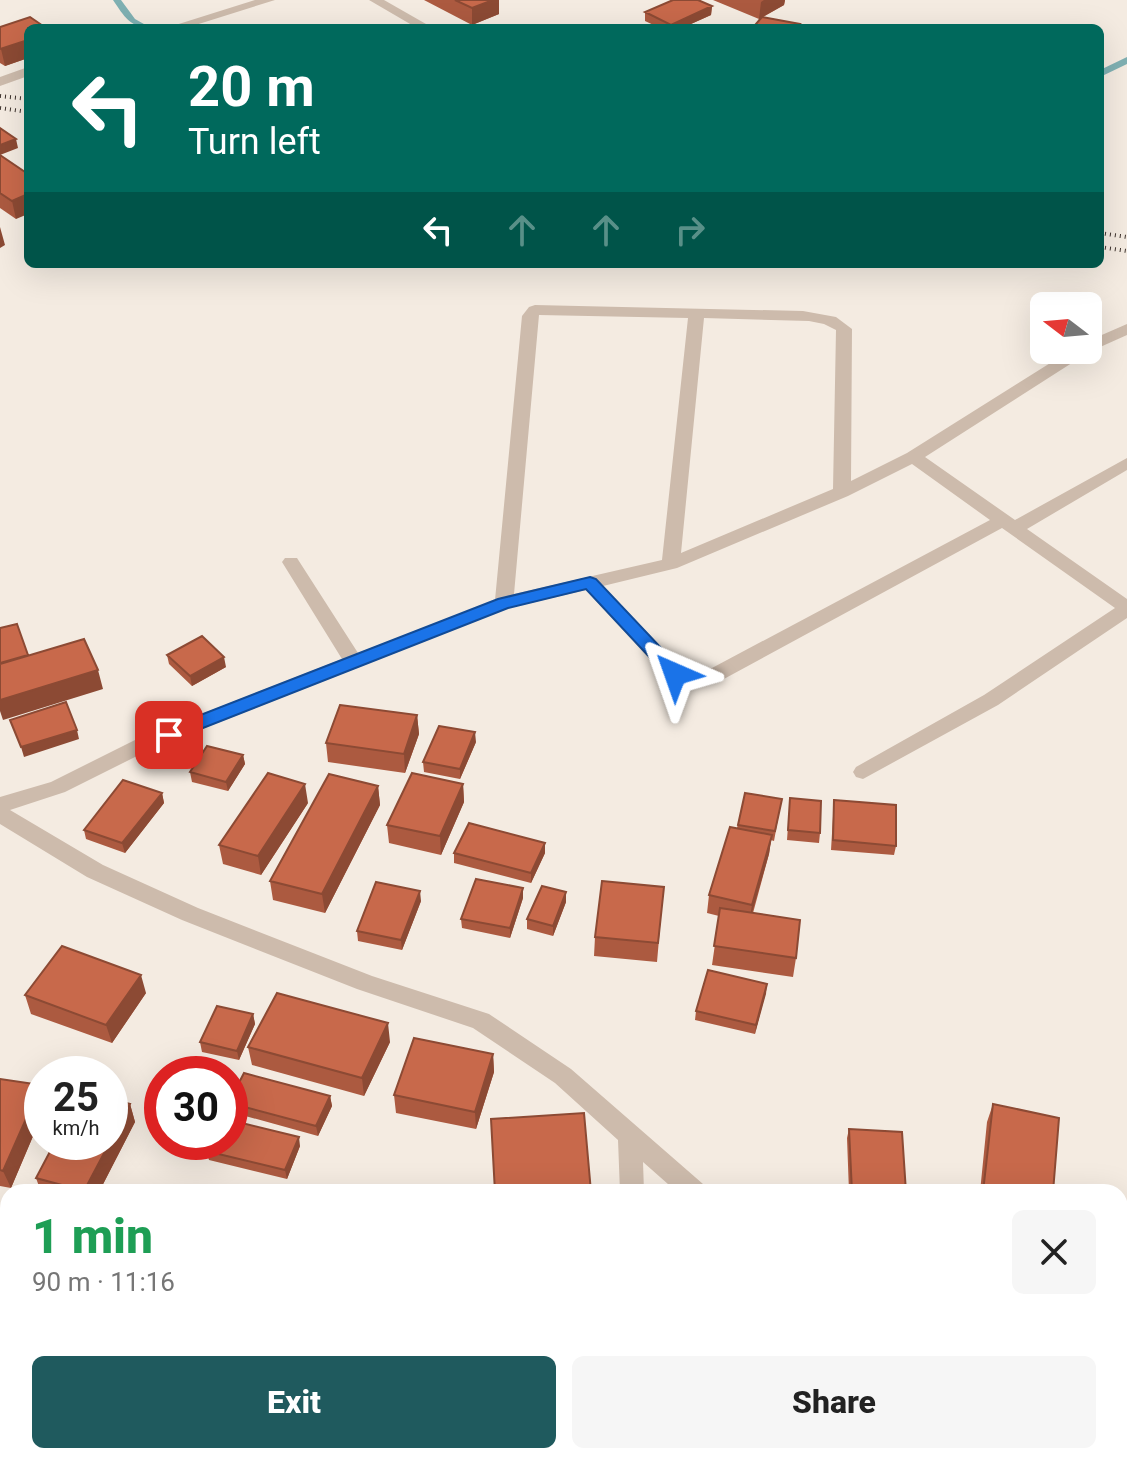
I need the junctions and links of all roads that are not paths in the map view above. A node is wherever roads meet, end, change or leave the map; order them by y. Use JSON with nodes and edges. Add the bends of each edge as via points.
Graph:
{"nodes":[{"id":1,"x":375,"y":0,"type":"edge"},
{"id":2,"x":266,"y":1,"type":"edge"},
{"id":3,"x":186,"y":24,"type":"edge"},
{"id":4,"x":420,"y":24,"type":"edge"},
{"id":5,"x":24,"y":73,"type":"edge"},
{"id":6,"x":0,"y":82,"type":"edge"},
{"id":7,"x":696,"y":315,"type":"junction"},
{"id":8,"x":1127,"y":329,"type":"edge"},
{"id":9,"x":1102,"y":341,"type":"edge"},
{"id":10,"x":1060,"y":364,"type":"edge"},
{"id":11,"x":913,"y":457,"type":"junction"},
{"id":12,"x":1127,"y":463,"type":"edge"},
{"id":13,"x":842,"y":492,"type":"junction"},
{"id":14,"x":1007,"y":525,"type":"junction"},
{"id":15,"x":291,"y":562,"type":"dead end"},
{"id":16,"x":671,"y":564,"type":"junction"},
{"id":17,"x":590,"y":583,"type":"junction"},
{"id":18,"x":504,"y":603,"type":"junction"},
{"id":19,"x":1127,"y":608,"type":"edge"},
{"id":20,"x":354,"y":662,"type":"junction"},
{"id":21,"x":863,"y":772,"type":"dead end"},
{"id":22,"x":0,"y":805,"type":"edge"},
{"id":23,"x":0,"y":814,"type":"edge"},
{"id":24,"x":630,"y":1137,"type":"junction"},
{"id":25,"x":632,"y":1184,"type":"edge"},
{"id":26,"x":685,"y":1184,"type":"edge"}],
"edges":[{"from":1,"to":4,"type":"street"},
{"from":2,"to":3,"type":"street"},
{"from":5,"to":6,"type":"street"},
{"from":7,"to":13,"type":"street","via":[[820,317],[844,329]]},
{"from":7,"to":16,"type":"street"},
{"from":7,"to":18,"type":"street","via":[[541,309],[531,314]]},
{"from":8,"to":9,"type":"street"},
{"from":10,"to":11,"type":"street"},
{"from":11,"to":13,"type":"street"},
{"from":11,"to":14,"type":"street"},
{"from":12,"to":14,"type":"street"},
{"from":13,"to":16,"type":"street"},
{"from":14,"to":17,"type":"street","via":[[704,677],[675,674]]},
{"from":14,"to":19,"type":"street"},
{"from":15,"to":20,"type":"street"},
{"from":16,"to":17,"type":"street"},
{"from":17,"to":18,"type":"street"},
{"from":18,"to":20,"type":"street"},
{"from":19,"to":21,"type":"street","via":[[991,700]]},
{"from":20,"to":22,"type":"street","via":[[142,745],[58,787]]},
{"from":23,"to":24,"type":"street","via":[[95,871],[190,914],[352,978],[481,1021],[563,1076]]},
{"from":24,"to":25,"type":"street"},
{"from":24,"to":26,"type":"street"}]}
